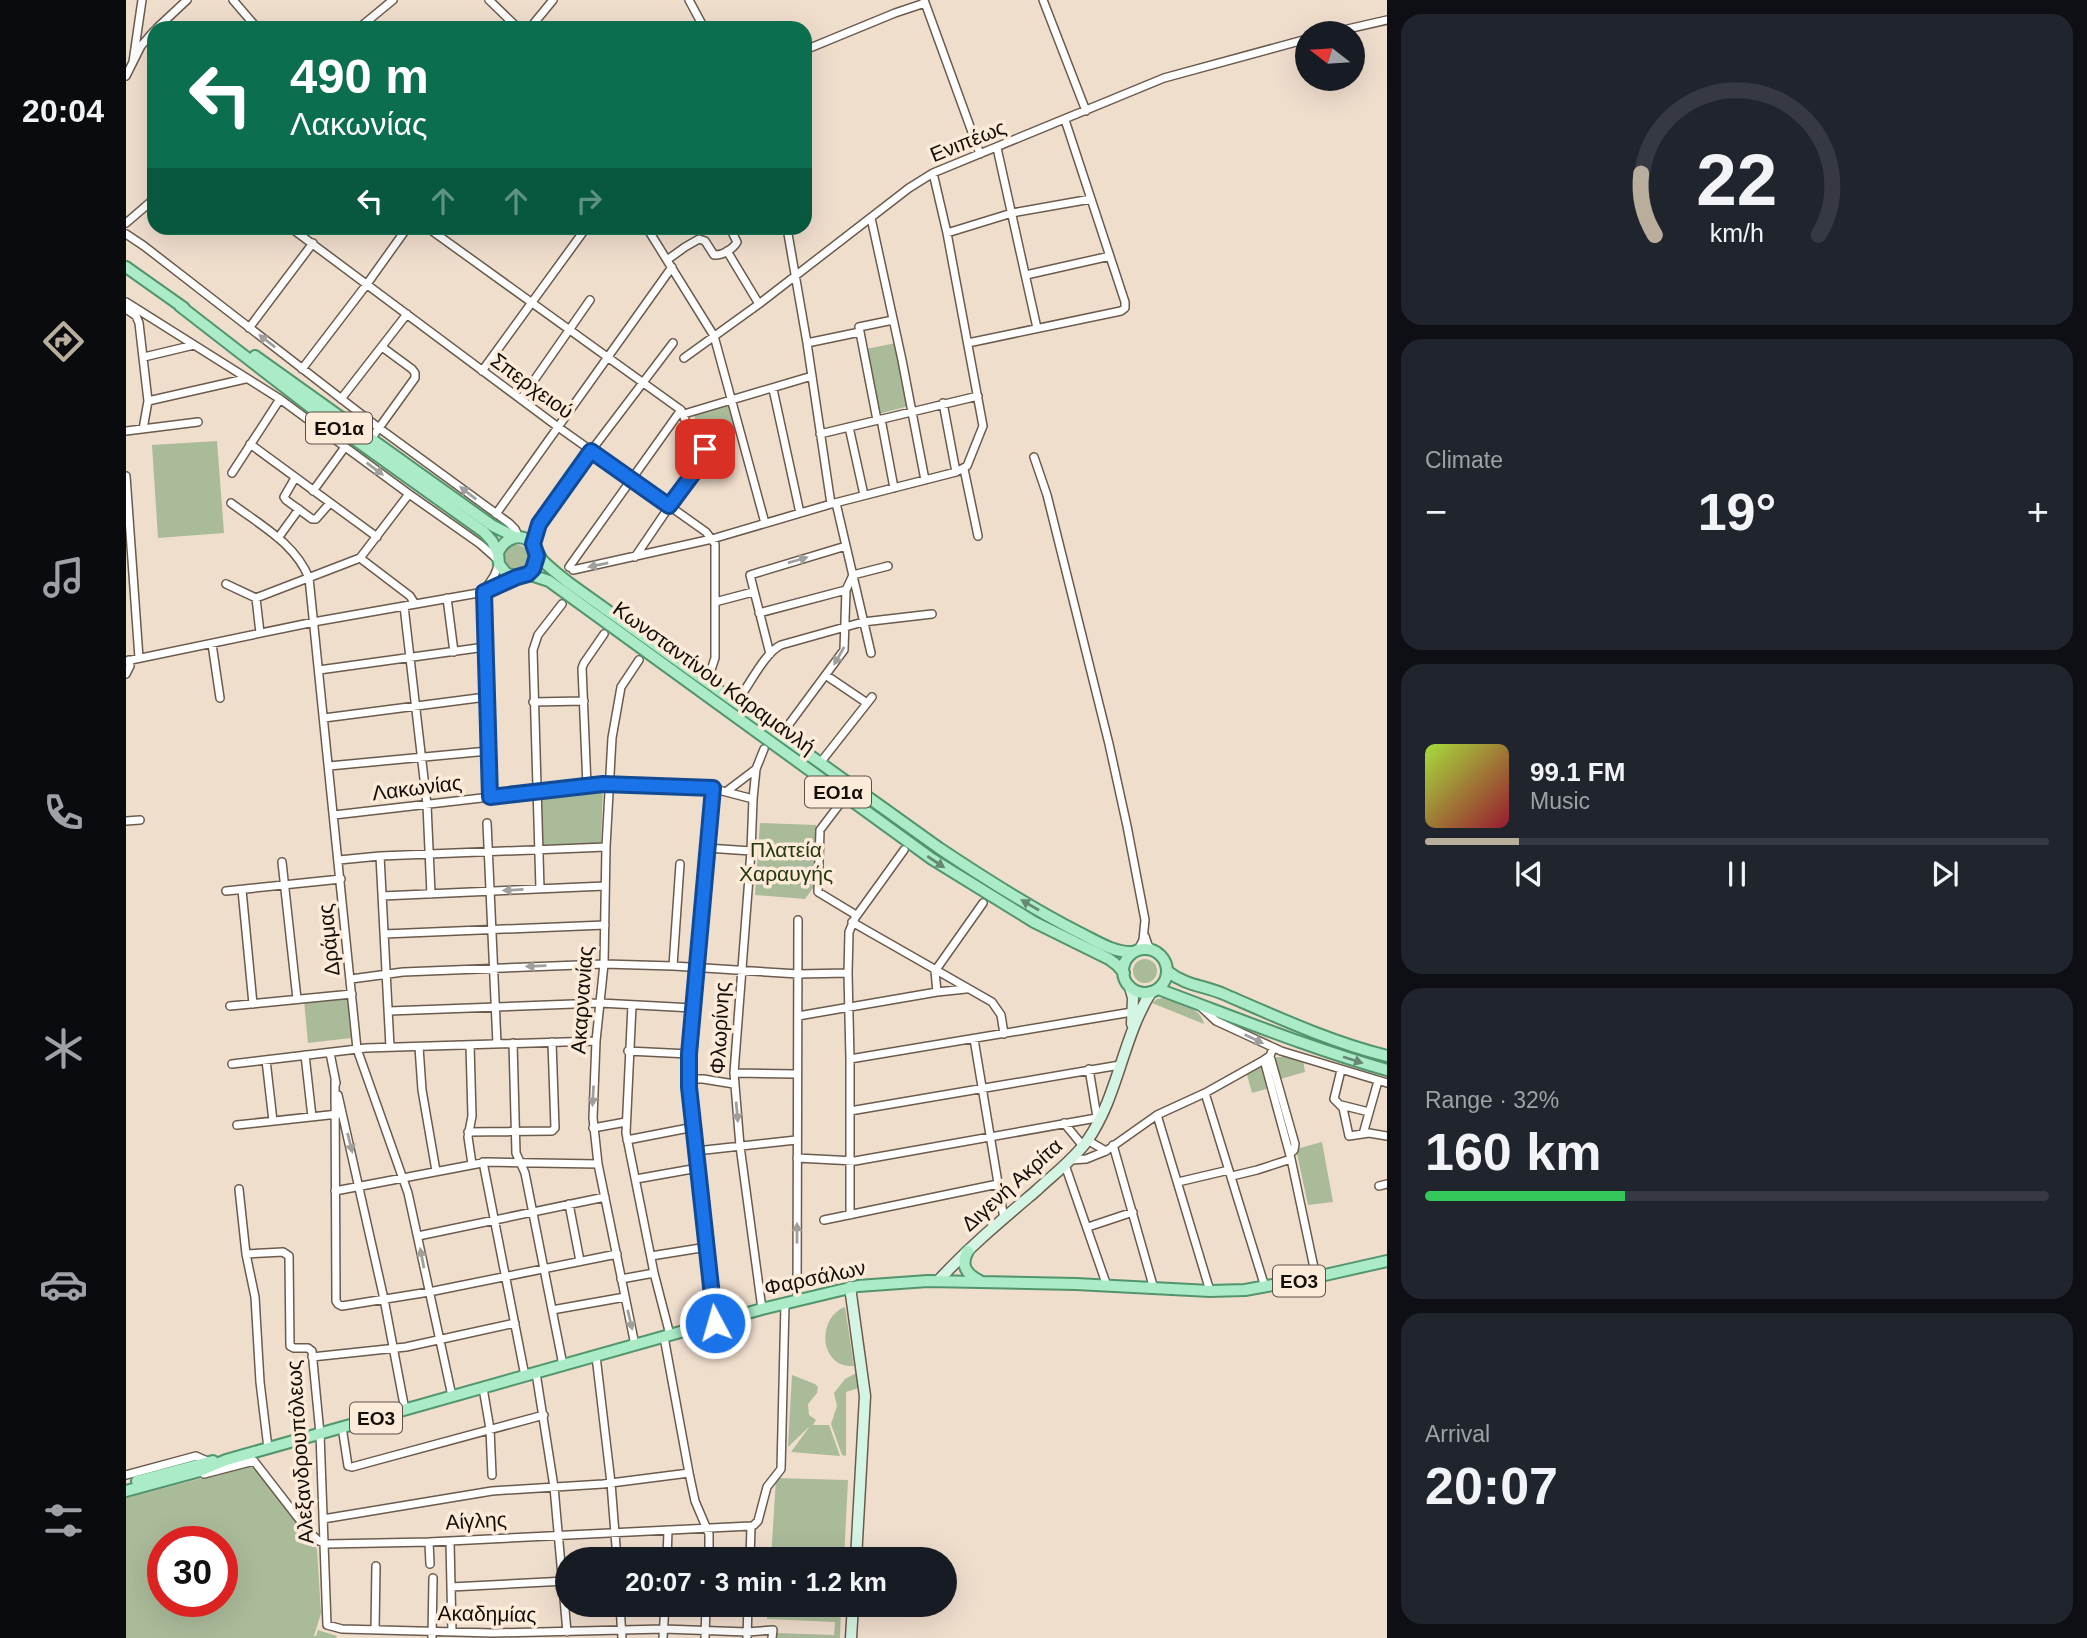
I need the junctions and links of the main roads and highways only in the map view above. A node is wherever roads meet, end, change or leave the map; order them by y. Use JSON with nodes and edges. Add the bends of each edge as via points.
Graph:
{"nodes":[{"id":1,"x":126,"y":267,"type":"edge"},
{"id":2,"x":180,"y":306,"type":"junction"},
{"id":3,"x":525,"y":542,"type":"junction"},
{"id":4,"x":498,"y":559,"type":"junction"},
{"id":5,"x":522,"y":575,"type":"junction"},
{"id":6,"x":1136,"y":951,"type":"junction"},
{"id":7,"x":1167,"y":971,"type":"junction"},
{"id":8,"x":1124,"y":973,"type":"junction"},
{"id":9,"x":1130,"y":987,"type":"junction"},
{"id":10,"x":1154,"y":991,"type":"junction"},
{"id":11,"x":1132,"y":1031,"type":"junction"},
{"id":12,"x":1387,"y":1056,"type":"edge"},
{"id":13,"x":1387,"y":1070,"type":"edge"},
{"id":14,"x":968,"y":1251,"type":"junction"},
{"id":15,"x":1387,"y":1261,"type":"edge"},
{"id":16,"x":937,"y":1281,"type":"junction"},
{"id":17,"x":982,"y":1282,"type":"junction"},
{"id":18,"x":850,"y":1287,"type":"junction"},
{"id":19,"x":207,"y":1464,"type":"junction"},
{"id":20,"x":126,"y":1484,"type":"edge"},
{"id":21,"x":126,"y":1494,"type":"edge"},
{"id":22,"x":857,"y":1547,"type":"edge"},
{"id":23,"x":852,"y":1617,"type":"edge"},
{"id":24,"x":851,"y":1638,"type":"edge"}],
"edges":[{"from":1,"to":2,"type":"main road","number":"ΕΟ1α"},
{"from":2,"to":3,"type":"main road","name":"Κωνσταντίνου Καραμανλή","number":"ΕΟ1α","via":[[493,526]]},
{"from":2,"to":4,"type":"main road","name":"Κωνσταντίνου Καραμανλή","number":"ΕΟ1α","via":[[322,416],[484,532]]},
{"from":3,"to":4,"type":"main road","via":[[503,544]]},
{"from":3,"to":5,"type":"main road","via":[[535,567]]},
{"from":6,"to":3,"type":"main road","name":"Κωνσταντίνου Καραμανλή","number":"ΕΟ1α","one_way":true,"via":[[1118,950],[1065,925],[939,848],[822,759],[569,583]]},
{"from":4,"to":5,"type":"main road","name":"Κωνσταντίνου Καραμανλή","number":"ΕΟ1α","via":[[506,573]]},
{"from":5,"to":8,"type":"main road","name":"Κωνσταντίνου Καραμανλή","number":"ΕΟ1α","one_way":true,"via":[[554,584],[774,751],[932,859],[1060,937],[1109,959]]},
{"from":6,"to":7,"type":"main road","number":"ΕΟ1α","via":[[1154,952]]},
{"from":6,"to":8,"type":"main road","via":[[1126,958]]},
{"from":7,"to":10,"type":"main road","via":[[1165,981]]},
{"from":7,"to":12,"type":"main road","via":[[1187,984],[1223,993],[1304,1030]]},
{"from":8,"to":9,"type":"main road"},
{"from":9,"to":10,"type":"main road"},
{"from":9,"to":11,"type":"main road","name":"Διγενή Ακρίτα"},
{"from":10,"to":11,"type":"main road","name":"Διγενή Ακρίτα"},
{"from":10,"to":13,"type":"main road","one_way":true},
{"from":11,"to":14,"type":"main road","name":"Διγενή Ακρίτα","via":[[1085,1143]]},
{"from":14,"to":16,"type":"main road","name":"Διγενή Ακρίτα"},
{"from":14,"to":17,"type":"main road","via":[[965,1270]]},
{"from":15,"to":17,"type":"main road","name":"Φαρσάλων","number":"ΕΟ3","via":[[1265,1287],[1210,1291]]},
{"from":16,"to":17,"type":"main road","name":"Φαρσάλων","number":"ΕΟ3"},
{"from":16,"to":18,"type":"main road","name":"Φαρσάλων","number":"ΕΟ3"},
{"from":18,"to":19,"type":"main road","name":"Φαρσάλων","number":"ΕΟ3","via":[[268,1448],[249,1458]]},
{"from":18,"to":22,"type":"main road","via":[[865,1396]]},
{"from":19,"to":20,"type":"main road","number":"ΕΟ3"},
{"from":19,"to":21,"type":"main road","number":"ΕΟ3"},
{"from":23,"to":24,"type":"main road"}]}
